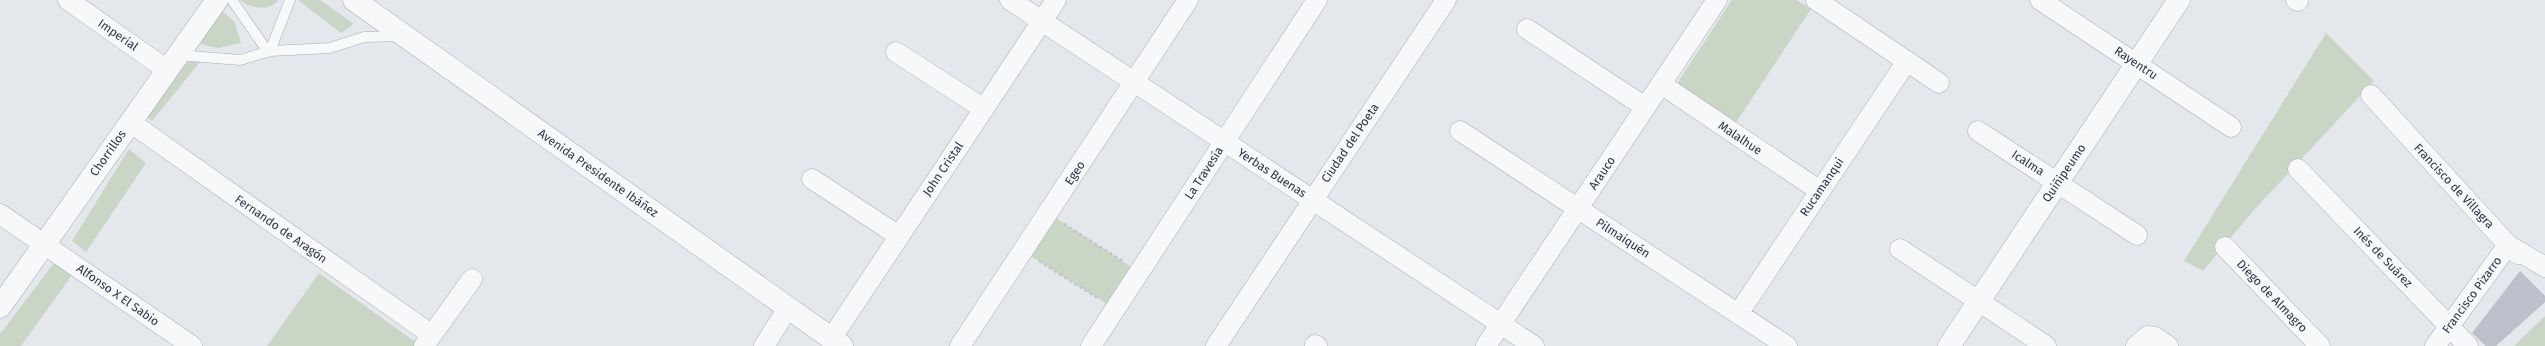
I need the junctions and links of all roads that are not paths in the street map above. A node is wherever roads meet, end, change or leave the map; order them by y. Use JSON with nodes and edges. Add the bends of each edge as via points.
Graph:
{"nodes":[{"id":1,"x":68,"y":0,"type":"edge"},
{"id":2,"x":217,"y":0,"type":"edge"},
{"id":3,"x":232,"y":0,"type":"edge"},
{"id":4,"x":290,"y":0,"type":"edge"},
{"id":5,"x":354,"y":0,"type":"edge"},
{"id":6,"x":1010,"y":0,"type":"edge"},
{"id":7,"x":1056,"y":0,"type":"edge"},
{"id":8,"x":1188,"y":0,"type":"edge"},
{"id":9,"x":1318,"y":0,"type":"edge"},
{"id":10,"x":1446,"y":0,"type":"edge"},
{"id":11,"x":1816,"y":0,"type":"edge"},
{"id":12,"x":2040,"y":0,"type":"edge"},
{"id":13,"x":2179,"y":0,"type":"edge"},
{"id":14,"x":1712,"y":2,"type":"edge"},
{"id":15,"x":1042,"y":21,"type":"junction"},
{"id":16,"x":1527,"y":29,"type":"dead end"},
{"id":17,"x":405,"y":36,"type":"junction"},
{"id":18,"x":269,"y":52,"type":"junction"},
{"id":19,"x":896,"y":52,"type":"dead end"},
{"id":20,"x":1907,"y":61,"type":"junction"},
{"id":21,"x":172,"y":63,"type":"junction"},
{"id":22,"x":2137,"y":64,"type":"junction"},
{"id":23,"x":1135,"y":82,"type":"junction"},
{"id":24,"x":1939,"y":83,"type":"dead end"},
{"id":25,"x":1661,"y":84,"type":"junction"},
{"id":26,"x":2370,"y":95,"type":"dead end"},
{"id":27,"x":1645,"y":108,"type":"junction"},
{"id":28,"x":984,"y":109,"type":"junction"},
{"id":29,"x":130,"y":122,"type":"junction"},
{"id":30,"x":2231,"y":127,"type":"dead end"},
{"id":31,"x":1978,"y":130,"type":"dead end"},
{"id":32,"x":1460,"y":131,"type":"dead end"},
{"id":33,"x":1224,"y":142,"type":"junction"},
{"id":34,"x":2298,"y":169,"type":"dead end"},
{"id":35,"x":812,"y":179,"type":"dead end"},
{"id":36,"x":2057,"y":183,"type":"junction"},
{"id":37,"x":1820,"y":191,"type":"junction"},
{"id":38,"x":1312,"y":199,"type":"junction"},
{"id":39,"x":1578,"y":208,"type":"junction"},
{"id":40,"x":0,"y":214,"type":"edge"},
{"id":41,"x":2137,"y":235,"type":"dead end"},
{"id":42,"x":899,"y":236,"type":"junction"},
{"id":43,"x":44,"y":244,"type":"junction"},
{"id":44,"x":2508,"y":245,"type":"junction"},
{"id":45,"x":2225,"y":247,"type":"dead end"},
{"id":46,"x":1900,"y":249,"type":"dead end"},
{"id":47,"x":2545,"y":268,"type":"edge"},
{"id":48,"x":472,"y":279,"type":"dead end"},
{"id":49,"x":2545,"y":280,"type":"edge"},
{"id":50,"x":1978,"y":301,"type":"junction"},
{"id":51,"x":0,"y":307,"type":"edge"},
{"id":52,"x":788,"y":308,"type":"junction"},
{"id":53,"x":1738,"y":314,"type":"junction"},
{"id":54,"x":1501,"y":324,"type":"junction"},
{"id":55,"x":2449,"y":326,"type":"junction"},
{"id":56,"x":428,"y":341,"type":"edge"},
{"id":57,"x":2142,"y":341,"type":"edge"},
{"id":58,"x":837,"y":342,"type":"edge"},
{"id":59,"x":192,"y":346,"type":"edge"},
{"id":60,"x":764,"y":346,"type":"edge"},
{"id":61,"x":960,"y":346,"type":"edge"},
{"id":62,"x":1091,"y":346,"type":"edge"},
{"id":63,"x":1216,"y":346,"type":"edge"},
{"id":64,"x":1486,"y":346,"type":"edge"},
{"id":65,"x":1534,"y":346,"type":"edge"},
{"id":66,"x":1787,"y":346,"type":"edge"},
{"id":67,"x":1949,"y":346,"type":"edge"},
{"id":68,"x":2046,"y":346,"type":"edge"},
{"id":69,"x":2168,"y":346,"type":"edge"},
{"id":70,"x":2320,"y":346,"type":"edge"},
{"id":71,"x":2435,"y":346,"type":"edge"},
{"id":72,"x":2468,"y":346,"type":"edge"}],
"edges":[{"from":1,"to":21,"type":"street","name":"Imperial"},
{"from":2,"to":21,"type":"street","name":"Chorrillos"},
{"from":3,"to":18,"type":"lane"},
{"from":4,"to":18,"type":"lane"},
{"from":5,"to":17,"type":"street","name":"Avenida Presidente Ibáñez"},
{"from":6,"to":15,"type":"street","name":"Yerbas Buenas"},
{"from":7,"to":15,"type":"street","name":"John Cristal"},
{"from":8,"to":23,"type":"street","name":"Egeo"},
{"from":9,"to":33,"type":"street","name":"La Travesía"},
{"from":10,"to":38,"type":"street","name":"Ciudad del Poeta"},
{"from":11,"to":20,"type":"street"},
{"from":12,"to":22,"type":"street","name":"Rayentru"},
{"from":13,"to":22,"type":"street","name":"Quiñipeumo"},
{"from":14,"to":25,"type":"street","name":"Arauco"},
{"from":15,"to":23,"type":"street","name":"Yerbas Buenas"},
{"from":15,"to":28,"type":"street","name":"John Cristal"},
{"from":16,"to":27,"type":"street"},
{"from":17,"to":18,"type":"lane","via":[[378,35],[347,41],[330,48]]},
{"from":17,"to":52,"type":"street","name":"Avenida Presidente Ibáñez"},
{"from":18,"to":21,"type":"lane","via":[[240,60]]},
{"from":19,"to":28,"type":"street"},
{"from":20,"to":24,"type":"street"},
{"from":20,"to":37,"type":"street","name":"Rucamanqui"},
{"from":21,"to":29,"type":"street","name":"Chorrillos"},
{"from":22,"to":30,"type":"street","name":"Rayentru"},
{"from":22,"to":36,"type":"street","name":"Quiñipeumo"},
{"from":23,"to":33,"type":"street","name":"Yerbas Buenas"},
{"from":23,"to":61,"type":"street","name":"Egeo"},
{"from":25,"to":27,"type":"street","name":"Arauco"},
{"from":25,"to":37,"type":"street","name":"Malalhue"},
{"from":26,"to":44,"type":"street","name":"Francisco de Villagra"},
{"from":27,"to":39,"type":"street","name":"Arauco"},
{"from":28,"to":42,"type":"street","name":"John Cristal"},
{"from":29,"to":43,"type":"street","name":"Chorrillos"},
{"from":29,"to":56,"type":"street","name":"Fernando de Aragón"},
{"from":31,"to":36,"type":"street","name":"Icalma"},
{"from":32,"to":39,"type":"street","name":"Pilmaiquén"},
{"from":33,"to":38,"type":"street","name":"Yerbas Buenas"},
{"from":33,"to":62,"type":"street","name":"La Travesía"},
{"from":34,"to":55,"type":"street","name":"Inés de Suárez"},
{"from":35,"to":42,"type":"street"},
{"from":36,"to":41,"type":"street","name":"Icalma"},
{"from":36,"to":50,"type":"street","name":"Quiñipeumo"},
{"from":37,"to":53,"type":"street","name":"Rucamanqui"},
{"from":38,"to":54,"type":"street","name":"Yerbas Buenas"},
{"from":38,"to":63,"type":"street","name":"Ciudad del Poeta"},
{"from":39,"to":53,"type":"street","name":"Pilmaiquén"},
{"from":39,"to":54,"type":"street","name":"Arauco"},
{"from":40,"to":43,"type":"street","name":"Alfonso X El Sabio"},
{"from":42,"to":58,"type":"street","name":"John Cristal"},
{"from":43,"to":51,"type":"street","name":"Chorrillos"},
{"from":43,"to":59,"type":"street","name":"Alfonso X El Sabio"},
{"from":44,"to":47,"type":"street","name":"Francisco de Villagra"},
{"from":44,"to":49,"type":"street"},
{"from":44,"to":55,"type":"street","name":"Francisco Pizarro"},
{"from":45,"to":70,"type":"street","name":"Diego de Almagro"},
{"from":46,"to":50,"type":"street"},
{"from":48,"to":56,"type":"street"},
{"from":50,"to":67,"type":"street","name":"Quiñipeumo"},
{"from":50,"to":68,"type":"street"},
{"from":52,"to":58,"type":"street","name":"Avenida Presidente Ibáñez"},
{"from":52,"to":60,"type":"street"},
{"from":53,"to":66,"type":"street","name":"Pilmaiquén"},
{"from":54,"to":64,"type":"street","name":"Arauco"},
{"from":54,"to":65,"type":"street","name":"Yerbas Buenas"},
{"from":55,"to":71,"type":"street","name":"Francisco Pizarro"},
{"from":55,"to":72,"type":"street","name":"Inés de Suárez"},
{"from":57,"to":69,"type":"street","via":[[2155,337]]}]}
